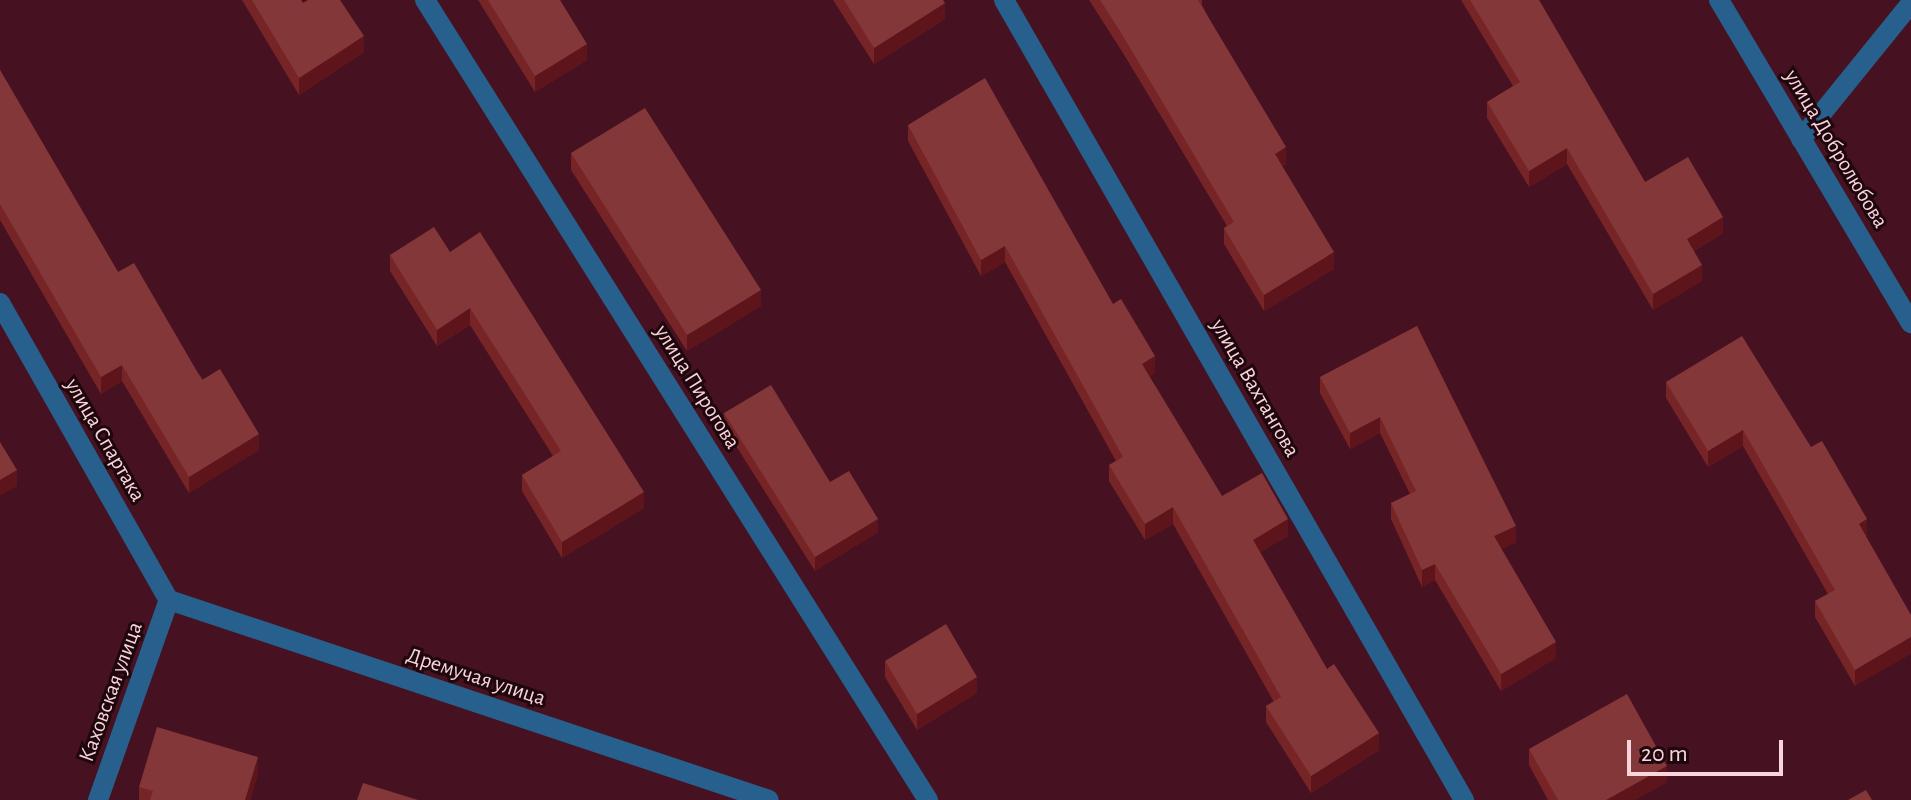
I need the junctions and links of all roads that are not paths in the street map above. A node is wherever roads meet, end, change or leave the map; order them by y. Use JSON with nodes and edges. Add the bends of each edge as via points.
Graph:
{"nodes":[{"id":1,"x":425,"y":0,"type":"edge"},
{"id":2,"x":1004,"y":0,"type":"edge"},
{"id":3,"x":1719,"y":0,"type":"edge"},
{"id":4,"x":1911,"y":3,"type":"edge"},
{"id":5,"x":1801,"y":139,"type":"junction"},
{"id":6,"x":0,"y":303,"type":"edge"},
{"id":7,"x":1911,"y":323,"type":"edge"},
{"id":8,"x":169,"y":600,"type":"junction"},
{"id":9,"x":98,"y":800,"type":"edge"},
{"id":10,"x":769,"y":800,"type":"edge"},
{"id":11,"x":928,"y":800,"type":"edge"},
{"id":12,"x":1464,"y":800,"type":"edge"}],
"edges":[{"from":1,"to":11,"type":"street","name":"улица Пирогова"},
{"from":2,"to":12,"type":"street","name":"улица Вахтангова"},
{"from":3,"to":5,"type":"street","name":"улица Добролюбова"},
{"from":4,"to":5,"type":"street"},
{"from":5,"to":7,"type":"street","name":"улица Добролюбова"},
{"from":6,"to":8,"type":"street","name":"улица Спартака"},
{"from":8,"to":9,"type":"street","name":"Каховская улица"},
{"from":8,"to":10,"type":"street","name":"Дремучая улица"}]}
